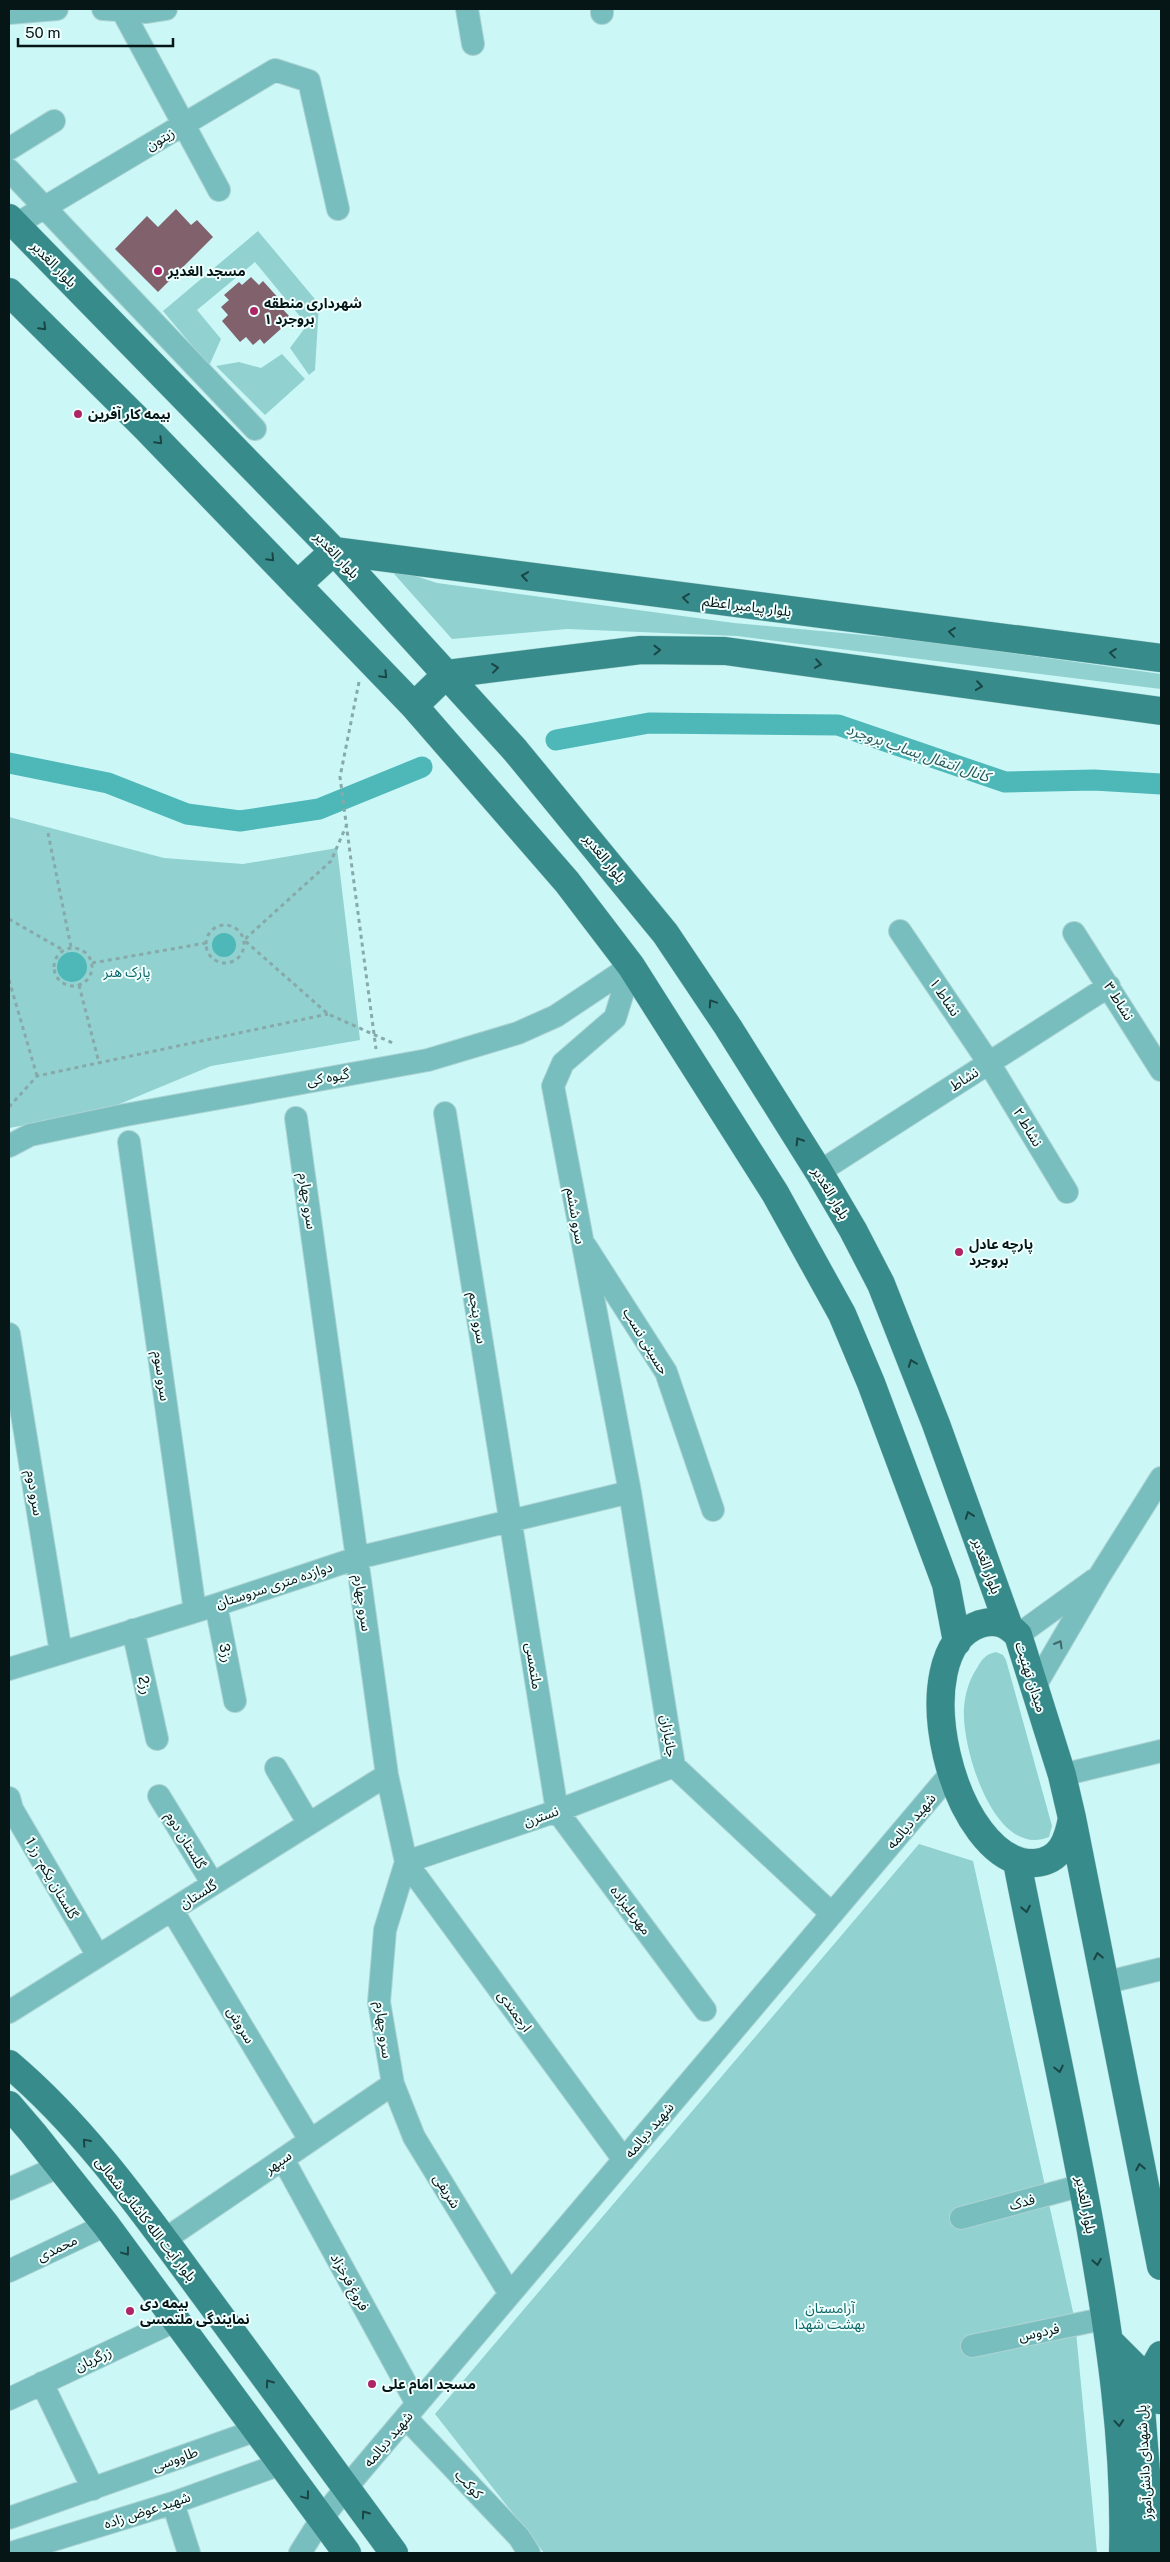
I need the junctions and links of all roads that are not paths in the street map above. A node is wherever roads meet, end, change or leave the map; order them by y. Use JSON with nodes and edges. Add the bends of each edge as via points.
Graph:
{"nodes":[{"id":1,"x":57,"y":9,"type":"edge"},
{"id":2,"x":166,"y":9,"type":"edge"},
{"id":3,"x":467,"y":9,"type":"edge"},
{"id":4,"x":112,"y":10,"type":"edge"},
{"id":5,"x":9,"y":13,"type":"edge"},
{"id":6,"x":473,"y":44,"type":"dead end"},
{"id":7,"x":54,"y":121,"type":"dead end"},
{"id":8,"x":184,"y":125,"type":"junction"},
{"id":9,"x":9,"y":149,"type":"edge"},
{"id":10,"x":9,"y":170,"type":"edge"},
{"id":11,"x":219,"y":190,"type":"dead end"},
{"id":12,"x":45,"y":208,"type":"junction"},
{"id":13,"x":338,"y":209,"type":"dead end"},
{"id":14,"x":12,"y":222,"type":"edge"},
{"id":15,"x":9,"y":292,"type":"edge"},
{"id":16,"x":255,"y":429,"type":"dead end"},
{"id":17,"x":334,"y":550,"type":"junction"},
{"id":18,"x":297,"y":585,"type":"junction"},
{"id":19,"x":1161,"y":658,"type":"edge"},
{"id":20,"x":447,"y":674,"type":"junction"},
{"id":21,"x":414,"y":706,"type":"junction"},
{"id":22,"x":1161,"y":711,"type":"edge"},
{"id":23,"x":900,"y":931,"type":"dead end"},
{"id":24,"x":1074,"y":933,"type":"dead end"},
{"id":25,"x":631,"y":966,"type":"junction"},
{"id":26,"x":1109,"y":986,"type":"junction"},
{"id":27,"x":989,"y":1063,"type":"junction"},
{"id":28,"x":1161,"y":1070,"type":"edge"},
{"id":29,"x":445,"y":1113,"type":"dead end"},
{"id":30,"x":296,"y":1118,"type":"dead end"},
{"id":31,"x":129,"y":1142,"type":"dead end"},
{"id":32,"x":9,"y":1146,"type":"edge"},
{"id":33,"x":819,"y":1172,"type":"junction"},
{"id":34,"x":1067,"y":1192,"type":"dead end"},
{"id":35,"x":580,"y":1238,"type":"junction"},
{"id":36,"x":9,"y":1334,"type":"edge"},
{"id":37,"x":1161,"y":1478,"type":"edge"},
{"id":38,"x":630,"y":1492,"type":"junction"},
{"id":39,"x":713,"y":1510,"type":"dead end"},
{"id":40,"x":511,"y":1522,"type":"junction"},
{"id":41,"x":357,"y":1558,"type":"junction"},
{"id":42,"x":1100,"y":1574,"type":"junction"},
{"id":43,"x":216,"y":1605,"type":"junction"},
{"id":44,"x":195,"y":1611,"type":"junction"},
{"id":45,"x":133,"y":1630,"type":"junction"},
{"id":46,"x":1014,"y":1631,"type":"junction"},
{"id":47,"x":957,"y":1642,"type":"junction"},
{"id":48,"x":60,"y":1653,"type":"junction"},
{"id":49,"x":9,"y":1669,"type":"edge"},
{"id":50,"x":1035,"y":1686,"type":"junction"},
{"id":51,"x":235,"y":1701,"type":"dead end"},
{"id":52,"x":157,"y":1739,"type":"dead end"},
{"id":53,"x":1161,"y":1751,"type":"edge"},
{"id":54,"x":674,"y":1766,"type":"junction"},
{"id":55,"x":276,"y":1768,"type":"dead end"},
{"id":56,"x":952,"y":1772,"type":"junction"},
{"id":57,"x":1062,"y":1774,"type":"junction"},
{"id":58,"x":387,"y":1776,"type":"junction"},
{"id":59,"x":159,"y":1796,"type":"dead end"},
{"id":60,"x":9,"y":1798,"type":"edge"},
{"id":61,"x":558,"y":1811,"type":"junction"},
{"id":62,"x":1072,"y":1818,"type":"junction"},
{"id":63,"x":309,"y":1824,"type":"junction"},
{"id":64,"x":406,"y":1862,"type":"junction"},
{"id":65,"x":1017,"y":1862,"type":"junction"},
{"id":66,"x":213,"y":1884,"type":"junction"},
{"id":67,"x":172,"y":1910,"type":"junction"},
{"id":68,"x":832,"y":1914,"type":"junction"},
{"id":69,"x":98,"y":1956,"type":"junction"},
{"id":70,"x":1161,"y":1969,"type":"edge"},
{"id":71,"x":1104,"y":1983,"type":"junction"},
{"id":72,"x":705,"y":2010,"type":"dead end"},
{"id":73,"x":9,"y":2012,"type":"edge"},
{"id":74,"x":9,"y":2064,"type":"edge"},
{"id":75,"x":393,"y":2084,"type":"junction"},
{"id":76,"x":9,"y":2105,"type":"edge"},
{"id":77,"x":310,"y":2140,"type":"junction"},
{"id":78,"x":283,"y":2159,"type":"junction"},
{"id":79,"x":624,"y":2160,"type":"junction"},
{"id":80,"x":60,"y":2166,"type":"junction"},
{"id":81,"x":1083,"y":2185,"type":"junction"},
{"id":82,"x":9,"y":2189,"type":"edge"},
{"id":83,"x":1153,"y":2192,"type":"edge"},
{"id":84,"x":961,"y":2218,"type":"dead end"},
{"id":85,"x":106,"y":2225,"type":"junction"},
{"id":86,"x":164,"y":2240,"type":"junction"},
{"id":87,"x":1161,"y":2266,"type":"edge"},
{"id":88,"x":9,"y":2271,"type":"edge"},
{"id":89,"x":510,"y":2294,"type":"junction"},
{"id":90,"x":177,"y":2320,"type":"junction"},
{"id":91,"x":1108,"y":2330,"type":"junction"},
{"id":92,"x":972,"y":2346,"type":"dead end"},
{"id":93,"x":1152,"y":2363,"type":"edge"},
{"id":94,"x":42,"y":2383,"type":"junction"},
{"id":95,"x":9,"y":2399,"type":"edge"},
{"id":96,"x":411,"y":2411,"type":"junction"},
{"id":97,"x":1161,"y":2424,"type":"edge"},
{"id":98,"x":257,"y":2430,"type":"junction"},
{"id":99,"x":281,"y":2464,"type":"junction"},
{"id":100,"x":346,"y":2488,"type":"junction"},
{"id":101,"x":93,"y":2489,"type":"junction"},
{"id":102,"x":173,"y":2503,"type":"junction"},
{"id":103,"x":9,"y":2518,"type":"edge"},
{"id":104,"x":322,"y":2518,"type":"junction"},
{"id":105,"x":42,"y":2549,"type":"edge"},
{"id":106,"x":11,"y":2553,"type":"edge"},
{"id":107,"x":189,"y":2553,"type":"edge"},
{"id":108,"x":300,"y":2553,"type":"edge"},
{"id":109,"x":347,"y":2553,"type":"edge"},
{"id":110,"x":394,"y":2553,"type":"edge"},
{"id":111,"x":529,"y":2553,"type":"edge"},
{"id":112,"x":1123,"y":2553,"type":"edge"},
{"id":113,"x":1146,"y":2553,"type":"edge"}],
"edges":[{"from":1,"to":5,"type":"street"},
{"from":2,"to":4,"type":"street","via":[[147,12]]},
{"from":3,"to":6,"type":"street"},
{"from":4,"to":8,"type":"street"},
{"from":7,"to":9,"type":"street"},
{"from":8,"to":11,"type":"street"},
{"from":8,"to":12,"type":"street","name":"زیتون"},
{"from":8,"to":13,"type":"street","name":"زیتون","via":[[275,70],[309,81]]},
{"from":10,"to":12,"type":"street"},
{"from":12,"to":14,"type":"street","name":"زیتون"},
{"from":12,"to":16,"type":"street"},
{"from":14,"to":17,"type":"main road","name":"بلوار الغدیر"},
{"from":15,"to":18,"type":"main road","one_way":true},
{"from":17,"to":18,"type":"main road"},
{"from":19,"to":17,"type":"main road","name":"بلوار پیامبر اعظم","one_way":true},
{"from":17,"to":20,"type":"main road","name":"بلوار الغدیر"},
{"from":18,"to":21,"type":"main road","one_way":true},
{"from":20,"to":21,"type":"main road"},
{"from":20,"to":22,"type":"main road","one_way":true,"via":[[640,650],[725,652]]},
{"from":33,"to":20,"type":"main road","name":"بلوار الغدیر","one_way":true,"via":[[665,933],[566,810]]},
{"from":21,"to":25,"type":"main road","via":[[567,882]]},
{"from":23,"to":27,"type":"street","name":"نشاط ۱"},
{"from":24,"to":26,"type":"street","name":"نشاط ۳"},
{"from":25,"to":32,"type":"street","name":"گیوه کی","via":[[556,1016],[518,1033],[428,1060],[30,1135]]},
{"from":25,"to":35,"type":"street","name":"سرو ششم","via":[[616,1018],[563,1063],[553,1086]]},
{"from":25,"to":47,"type":"main road","via":[[776,1193],[842,1314],[946,1584]]},
{"from":26,"to":27,"type":"street","name":"نشاط"},
{"from":26,"to":28,"type":"street","name":"نشاط ۳"},
{"from":27,"to":33,"type":"street","name":"نشاط"},
{"from":27,"to":34,"type":"street","name":"نشاط ۲"},
{"from":29,"to":40,"type":"street","name":"سرو پنجم"},
{"from":30,"to":41,"type":"street","name":"سرو چهارم"},
{"from":31,"to":44,"type":"street","name":"سرو سوم"},
{"from":46,"to":33,"type":"main road","name":"بلوار الغدیر","one_way":true,"via":[[881,1284]]},
{"from":35,"to":38,"type":"street","name":"سرو ششم"},
{"from":35,"to":39,"type":"street","name":"حسینی نسب","via":[[666,1372]]},
{"from":36,"to":48,"type":"street","name":"سرو دوم"},
{"from":37,"to":42,"type":"street"},
{"from":38,"to":40,"type":"street","name":"دوازده متری سروستان"},
{"from":38,"to":54,"type":"street","name":"جانبازان"},
{"from":40,"to":41,"type":"street","name":"دوازده متری سروستان"},
{"from":40,"to":61,"type":"street","name":"ملتمسی"},
{"from":41,"to":43,"type":"street","name":"دوازده متری سروستان"},
{"from":41,"to":58,"type":"street","name":"سرو چهارم"},
{"from":42,"to":46,"type":"street"},
{"from":50,"to":42,"type":"street","one_way":true},
{"from":43,"to":44,"type":"street","name":"دوازده متری سروستان"},
{"from":43,"to":51,"type":"street","name":"رز3"},
{"from":44,"to":45,"type":"street","name":"دوازده متری سروستان"},
{"from":45,"to":48,"type":"street","name":"دوازده متری سروستان"},
{"from":45,"to":52,"type":"street","name":"رز2"},
{"from":46,"to":47,"type":"main road","name":"میدان تهنیت","via":[[1003,1623],[988,1622],[975,1626]]},
{"from":46,"to":50,"type":"main road","name":"میدان تهنیت"},
{"from":47,"to":56,"type":"main road","name":"میدان تهنیت","via":[[946,1665],[940,1710]]},
{"from":48,"to":49,"type":"street","name":"دوازده متری سروستان"},
{"from":50,"to":57,"type":"main road","name":"میدان تهنیت"},
{"from":53,"to":57,"type":"street"},
{"from":54,"to":61,"type":"street","name":"نسترن"},
{"from":54,"to":68,"type":"street","name":"جانبازان"},
{"from":55,"to":63,"type":"street"},
{"from":56,"to":65,"type":"main road","name":"میدان تهنیت","via":[[979,1830],[992,1846]]},
{"from":56,"to":68,"type":"street","name":"شهید دیالمه"},
{"from":57,"to":62,"type":"main road","name":"میدان تهنیت"},
{"from":58,"to":63,"type":"street","name":"گلستان"},
{"from":58,"to":64,"type":"street","name":"سرو چهارم"},
{"from":59,"to":66,"type":"street","name":"گلستان دوم"},
{"from":60,"to":69,"type":"street","name":"گلستان یکم - رز 1","via":[[12,1809]]},
{"from":61,"to":64,"type":"street","name":"نسترن"},
{"from":61,"to":72,"type":"street","name":"مهرعلیزاده"},
{"from":62,"to":65,"type":"main road","name":"میدان تهنیت","via":[[1065,1844],[1058,1854],[1050,1860]]},
{"from":71,"to":62,"type":"main road","one_way":true},
{"from":63,"to":66,"type":"street","name":"گلستان"},
{"from":64,"to":75,"type":"street","name":"سرو چهارم","via":[[385,1930],[379,2002]]},
{"from":64,"to":79,"type":"street","name":"ارجمندی"},
{"from":65,"to":81,"type":"main road","name":"بلوار الغدیر","one_way":true},
{"from":66,"to":67,"type":"street","name":"گلستان"},
{"from":67,"to":69,"type":"street","name":"گلستان"},
{"from":67,"to":77,"type":"street","name":"سروش"},
{"from":68,"to":79,"type":"street","name":"شهید دیالمه"},
{"from":69,"to":73,"type":"street","name":"گلستان"},
{"from":70,"to":71,"type":"street"},
{"from":83,"to":71,"type":"main road","one_way":true},
{"from":86,"to":74,"type":"main road","name":"بلوار آیت الله کاشانی شمالی","one_way":true,"via":[[64,2117]]},
{"from":75,"to":77,"type":"street","name":"سپهر"},
{"from":75,"to":89,"type":"street","name":"شریفی","via":[[414,2137]]},
{"from":76,"to":80,"type":"main road"},
{"from":77,"to":78,"type":"street","name":"سپهر"},
{"from":78,"to":86,"type":"street","name":"سپهر"},
{"from":78,"to":96,"type":"street","name":"فروغ فرخزاد"},
{"from":79,"to":89,"type":"street","name":"شهید دیالمه"},
{"from":80,"to":82,"type":"street"},
{"from":80,"to":85,"type":"main road"},
{"from":81,"to":84,"type":"street","name":"فدک"},
{"from":81,"to":91,"type":"main road","name":"بلوار الغدیر","one_way":true},
{"from":83,"to":87,"type":"main road"},
{"from":85,"to":88,"type":"street","name":"محمدی"},
{"from":85,"to":90,"type":"main road","one_way":true},
{"from":100,"to":86,"type":"main road","name":"بلوار آیت الله کاشانی شمالی","one_way":true},
{"from":89,"to":96,"type":"street","name":"شهید دیالمه"},
{"from":90,"to":94,"type":"street","name":"زرگریان"},
{"from":90,"to":98,"type":"main road"},
{"from":91,"to":92,"type":"street","name":"فردوس"},
{"from":91,"to":93,"type":"main road"},
{"from":91,"to":112,"type":"main road","name":"بلوار الغدیر","one_way":true,"via":[[1121,2457]]},
{"from":93,"to":97,"type":"main road","name":"پل شهدای دانش‌آموز"},
{"from":93,"to":113,"type":"main road","name":"پل شهدای دانش‌آموز"},
{"from":94,"to":95,"type":"street","name":"زرگریان"},
{"from":94,"to":101,"type":"street"},
{"from":96,"to":100,"type":"street","name":"شهید دیالمه"},
{"from":96,"to":111,"type":"street","name":"کوکب","via":[[519,2537]]},
{"from":98,"to":99,"type":"main road"},
{"from":98,"to":101,"type":"street","name":"طاووسی"},
{"from":99,"to":102,"type":"street","name":"شهید عوض زاده"},
{"from":99,"to":104,"type":"main road","one_way":true},
{"from":100,"to":104,"type":"street","name":"شهید دیالمه"},
{"from":110,"to":100,"type":"main road","name":"بلوار آیت الله کاشانی شمالی","one_way":true},
{"from":101,"to":103,"type":"street","name":"طاووسی"},
{"from":102,"to":105,"type":"street","name":"شهید عوض زاده"},
{"from":102,"to":107,"type":"street"},
{"from":104,"to":108,"type":"street","name":"شهید دیالمه"},
{"from":104,"to":109,"type":"main road"},
{"from":105,"to":106,"type":"street","name":"شهید عوض زاده"}]}
